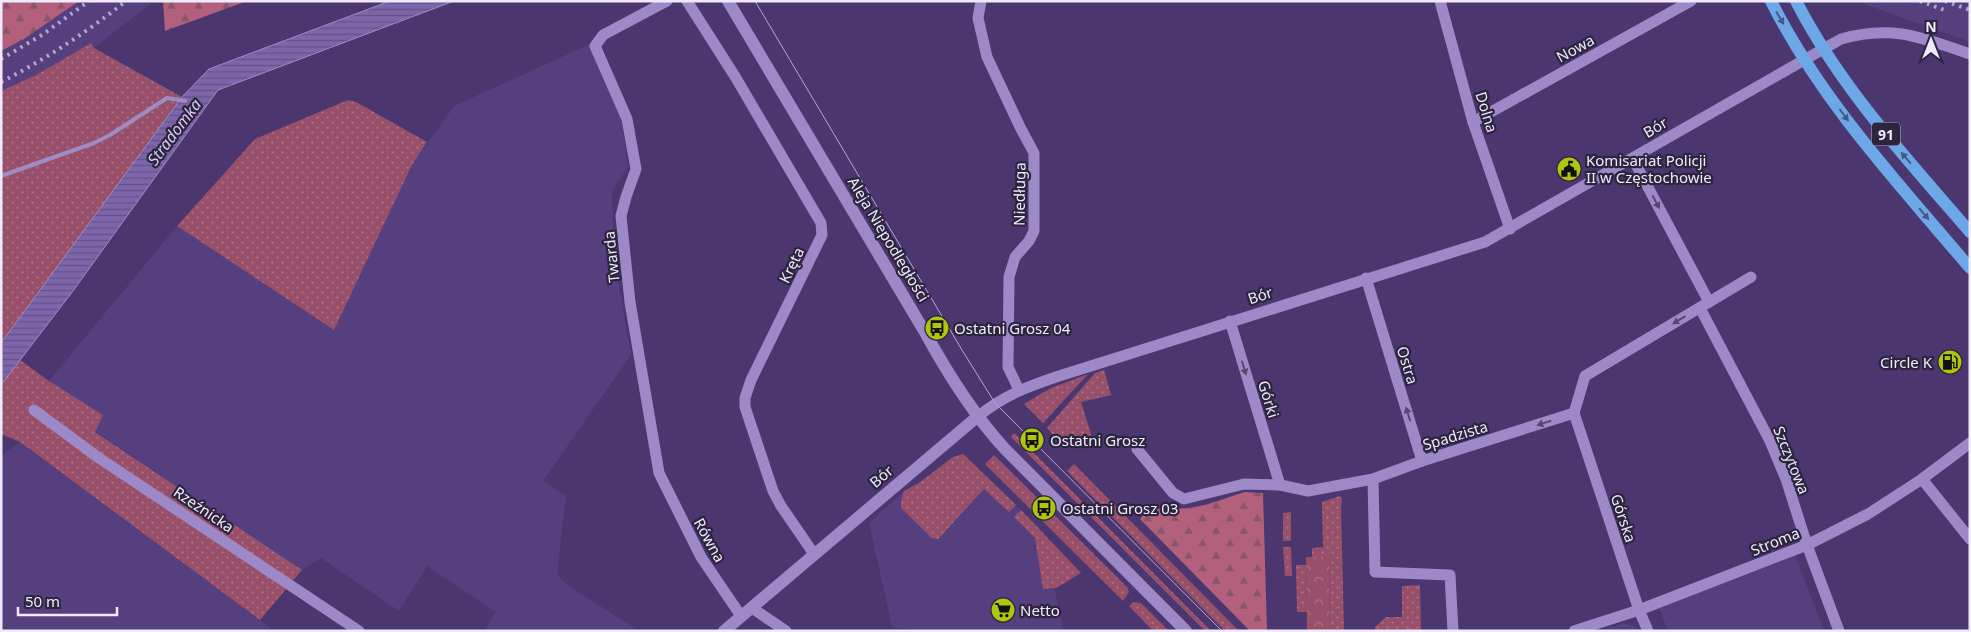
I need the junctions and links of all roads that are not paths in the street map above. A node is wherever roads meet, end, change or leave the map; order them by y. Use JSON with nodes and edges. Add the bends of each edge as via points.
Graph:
{"nodes":[{"id":1,"x":667,"y":1,"type":"edge"},
{"id":2,"x":686,"y":1,"type":"edge"},
{"id":3,"x":728,"y":1,"type":"edge"},
{"id":4,"x":981,"y":1,"type":"edge"},
{"id":5,"x":1440,"y":1,"type":"edge"},
{"id":6,"x":1691,"y":1,"type":"edge"},
{"id":7,"x":1770,"y":1,"type":"edge"},
{"id":8,"x":1796,"y":1,"type":"edge"},
{"id":9,"x":1970,"y":54,"type":"edge"},
{"id":10,"x":1473,"y":122,"type":"junction"},
{"id":11,"x":1633,"y":158,"type":"junction"},
{"id":12,"x":1510,"y":229,"type":"junction"},
{"id":13,"x":1970,"y":232,"type":"edge"},
{"id":14,"x":1970,"y":268,"type":"edge"},
{"id":15,"x":1751,"y":277,"type":"dead end"},
{"id":16,"x":1366,"y":278,"type":"junction"},
{"id":17,"x":1705,"y":305,"type":"junction"},
{"id":18,"x":1230,"y":322,"type":"junction"},
{"id":19,"x":1019,"y":390,"type":"junction"},
{"id":20,"x":34,"y":410,"type":"dead end"},
{"id":21,"x":1574,"y":413,"type":"junction"},
{"id":22,"x":977,"y":417,"type":"junction"},
{"id":23,"x":1970,"y":444,"type":"edge"},
{"id":24,"x":1137,"y":449,"type":"dead end"},
{"id":25,"x":1422,"y":461,"type":"junction"},
{"id":26,"x":659,"y":473,"type":"joint"},
{"id":27,"x":1373,"y":479,"type":"junction"},
{"id":28,"x":1922,"y":479,"type":"junction"},
{"id":29,"x":1280,"y":485,"type":"junction"},
{"id":30,"x":1970,"y":539,"type":"edge"},
{"id":31,"x":1807,"y":545,"type":"junction"},
{"id":32,"x":814,"y":554,"type":"junction"},
{"id":33,"x":752,"y":608,"type":"junction"},
{"id":34,"x":1639,"y":610,"type":"junction"},
{"id":35,"x":741,"y":616,"type":"junction"},
{"id":36,"x":359,"y":631,"type":"edge"},
{"id":37,"x":724,"y":631,"type":"edge"},
{"id":38,"x":786,"y":631,"type":"edge"},
{"id":39,"x":1186,"y":631,"type":"edge"},
{"id":40,"x":1453,"y":631,"type":"edge"},
{"id":41,"x":1574,"y":631,"type":"edge"},
{"id":42,"x":1648,"y":631,"type":"edge"},
{"id":43,"x":1838,"y":631,"type":"edge"}],
"edges":[{"from":1,"to":26,"type":"street","name":"Twarda","via":[[603,35],[595,46],[627,119],[636,169],[621,216],[630,302]]},
{"from":2,"to":32,"type":"street","name":"Kręta","via":[[821,223],[822,235],[745,398],[745,407],[773,491]]},
{"from":3,"to":22,"type":"street","name":"Aleja Niepodległości","via":[[948,375]]},
{"from":4,"to":19,"type":"street","name":"Niedługa","via":[[978,18],[987,57],[1034,153],[1034,231],[1015,256],[1009,277],[1008,367]]},
{"from":5,"to":10,"type":"street","name":"Dolna"},
{"from":6,"to":10,"type":"street","name":"Nowa"},
{"from":7,"to":14,"type":"main road","number":"91","one_way":true,"via":[[1818,81],[1870,150]]},
{"from":13,"to":8,"type":"main road","number":"91","one_way":true,"via":[[1879,127],[1837,70]]},
{"from":9,"to":11,"type":"street","name":"Bór","via":[[1900,33],[1867,32],[1841,39]]},
{"from":10,"to":12,"type":"street","name":"Dolna"},
{"from":11,"to":12,"type":"street","name":"Bór"},
{"from":11,"to":17,"type":"street","name":"Szczytowa","one_way":true},
{"from":12,"to":16,"type":"street","name":"Bór","via":[[1485,242]]},
{"from":15,"to":17,"type":"street"},
{"from":16,"to":18,"type":"street","name":"Bór"},
{"from":25,"to":16,"type":"street","name":"Ostra","one_way":true},
{"from":17,"to":21,"type":"street","one_way":true,"via":[[1585,376]]},
{"from":17,"to":31,"type":"street","name":"Szczytowa","via":[[1770,441]]},
{"from":18,"to":19,"type":"street","name":"Bór"},
{"from":18,"to":29,"type":"street","name":"Górki","one_way":true},
{"from":19,"to":22,"type":"street","name":"Bór"},
{"from":20,"to":36,"type":"street","name":"Rzeźnicka","via":[[99,458]]},
{"from":21,"to":25,"type":"street","name":"Spadzista","one_way":true},
{"from":21,"to":34,"type":"street","name":"Górska"},
{"from":22,"to":32,"type":"street","name":"Bór"},
{"from":22,"to":39,"type":"street","name":"Aleja Niepodległości"},
{"from":23,"to":28,"type":"street","name":"Stroma"},
{"from":24,"to":29,"type":"street","name":"Spadzista","via":[[1173,493],[1184,499],[1244,484]]},
{"from":25,"to":27,"type":"street","name":"Spadzista"},
{"from":26,"to":35,"type":"street","name":"Równa","via":[[701,557]]},
{"from":27,"to":29,"type":"street","name":"Spadzista","via":[[1308,491]]},
{"from":27,"to":40,"type":"street","via":[[1375,572],[1450,575]]},
{"from":28,"to":30,"type":"street"},
{"from":28,"to":31,"type":"street","name":"Stroma","via":[[1868,514]]},
{"from":31,"to":34,"type":"street","name":"Stroma"},
{"from":31,"to":43,"type":"street","name":"Szczytowa"},
{"from":32,"to":33,"type":"street","name":"Bór"},
{"from":33,"to":35,"type":"street","name":"Bór"},
{"from":33,"to":38,"type":"street"},
{"from":34,"to":41,"type":"street","name":"Stroma"},
{"from":34,"to":42,"type":"street","name":"Górska"},
{"from":35,"to":37,"type":"street","name":"Bór"}]}
